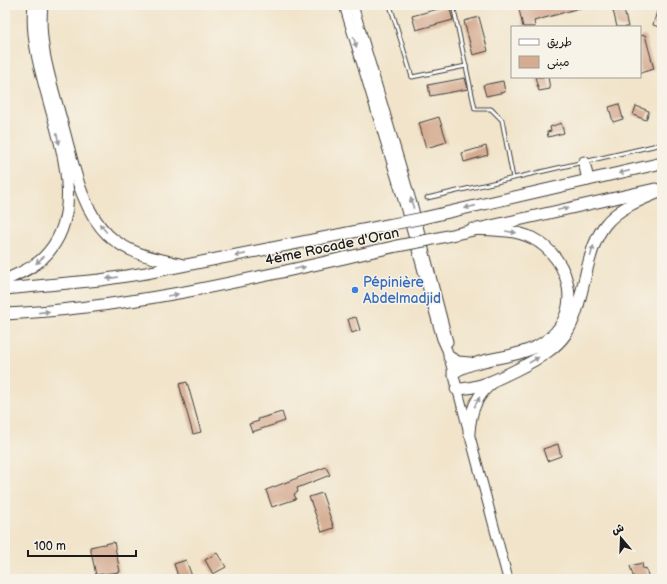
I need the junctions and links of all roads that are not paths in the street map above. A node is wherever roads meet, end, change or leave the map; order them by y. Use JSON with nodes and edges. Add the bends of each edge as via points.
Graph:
{"nodes":[{"id":1,"x":34,"y":5,"type":"edge"},
{"id":2,"x":42,"y":5,"type":"edge"},
{"id":3,"x":344,"y":5,"type":"edge"},
{"id":4,"x":353,"y":5,"type":"edge"},
{"id":5,"x":390,"y":5,"type":"edge"},
{"id":6,"x":453,"y":5,"type":"edge"},
{"id":7,"x":466,"y":66,"type":"junction"},
{"id":8,"x":662,"y":144,"type":"edge"},
{"id":9,"x":584,"y":162,"type":"junction"},
{"id":10,"x":662,"y":163,"type":"edge"},
{"id":11,"x":513,"y":178,"type":"junction"},
{"id":12,"x":588,"y":180,"type":"junction"},
{"id":13,"x":662,"y":188,"type":"edge"},
{"id":14,"x":662,"y":192,"type":"edge"},
{"id":15,"x":427,"y":198,"type":"dead end"},
{"id":16,"x":472,"y":229,"type":"junction"},
{"id":17,"x":187,"y":266,"type":"junction"},
{"id":18,"x":5,"y":280,"type":"edge"},
{"id":19,"x":5,"y":289,"type":"edge"},
{"id":20,"x":5,"y":314,"type":"edge"},
{"id":21,"x":448,"y":353,"type":"junction"},
{"id":22,"x":473,"y":363,"type":"junction"},
{"id":23,"x":453,"y":373,"type":"junction"},
{"id":24,"x":499,"y":378,"type":"junction"},
{"id":25,"x":456,"y":389,"type":"junction"},
{"id":26,"x":469,"y":433,"type":"junction"},
{"id":27,"x":508,"y":579,"type":"edge"}],
"edges":[{"from":1,"to":18,"type":"highway","one_way":true,"via":[[35,46],[66,168],[68,202],[61,230],[48,252],[29,268]]},
{"from":17,"to":2,"type":"highway","one_way":true,"via":[[143,256],[126,248],[109,236],[94,217],[77,175],[47,66],[42,36]]},
{"from":3,"to":21,"type":"main road","one_way":true},
{"from":21,"to":4,"type":"main road","one_way":true,"via":[[447,334],[413,207]]},
{"from":5,"to":7,"type":"lane","via":[[412,77]]},
{"from":6,"to":7,"type":"lane"},
{"from":7,"to":11,"type":"lane","via":[[475,109],[491,109],[502,120]]},
{"from":8,"to":9,"type":"lane"},
{"from":9,"to":11,"type":"lane"},
{"from":9,"to":12,"type":"highway"},
{"from":10,"to":12,"type":"highway","name":"4ème Rocade d'Oran","one_way":true},
{"from":11,"to":15,"type":"lane"},
{"from":12,"to":17,"type":"highway","name":"4ème Rocade d'Oran","one_way":true,"bridge":true,"via":[[424,218]]},
{"from":16,"to":13,"type":"highway","name":"4ème Rocade d'Oran","one_way":true},
{"from":24,"to":14,"type":"highway","one_way":true,"via":[[549,351],[566,335],[574,319],[588,264],[606,223],[619,212]]},
{"from":20,"to":16,"type":"highway","name":"4ème Rocade d'Oran","one_way":true,"bridge":true,"via":[[88,307],[178,294]]},
{"from":16,"to":22,"type":"highway","one_way":true,"via":[[514,232],[531,238],[547,248],[558,261],[569,288],[565,317],[548,339],[527,351]]},
{"from":17,"to":19,"type":"highway","name":"4ème Rocade d'Oran","one_way":true,"via":[[100,280]]},
{"from":21,"to":22,"type":"highway","via":[[458,362]]},
{"from":21,"to":23,"type":"main road"},
{"from":22,"to":23,"type":"highway"},
{"from":23,"to":25,"type":"main road"},
{"from":24,"to":25,"type":"highway","via":[[470,388]]},
{"from":26,"to":24,"type":"highway","one_way":true,"via":[[476,401],[490,384]]},
{"from":25,"to":26,"type":"main road"},
{"from":26,"to":27,"type":"main road"}]}
